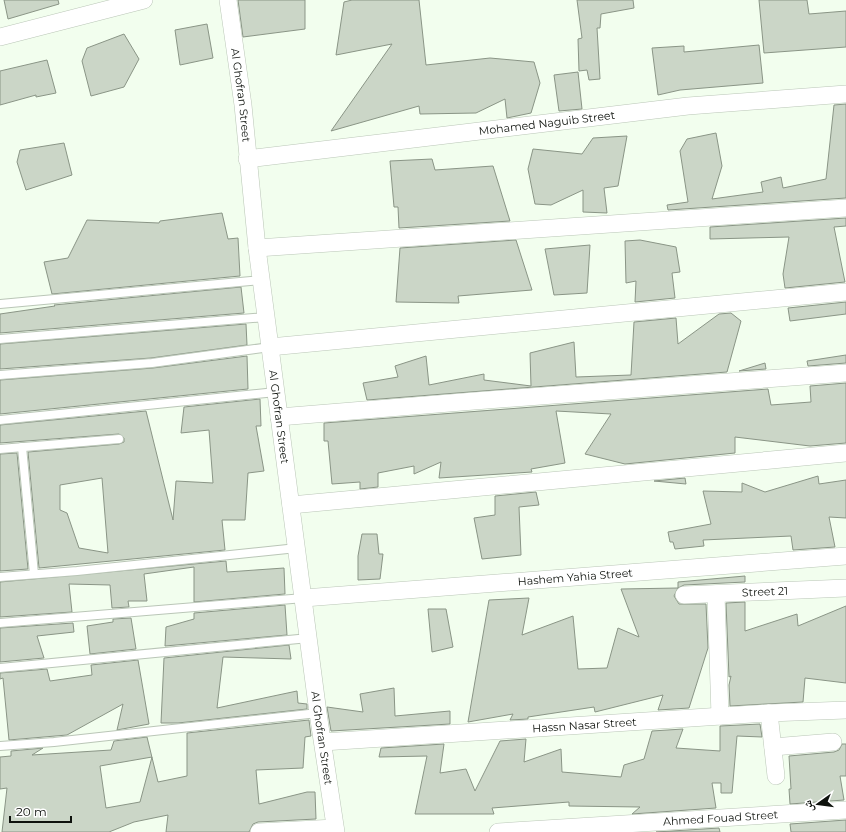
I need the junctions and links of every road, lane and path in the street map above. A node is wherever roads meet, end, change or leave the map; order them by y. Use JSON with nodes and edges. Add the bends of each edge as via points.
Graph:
{"nodes":[{"id":1,"x":144,"y":0,"type":"edge"},
{"id":2,"x":228,"y":0,"type":"edge"},
{"id":3,"x":0,"y":37,"type":"edge"},
{"id":4,"x":846,"y":94,"type":"edge"},
{"id":5,"x":248,"y":159,"type":"junction"},
{"id":6,"x":846,"y":208,"type":"edge"},
{"id":7,"x":257,"y":248,"type":"junction"},
{"id":8,"x":262,"y":280,"type":"junction"},
{"id":9,"x":846,"y":292,"type":"edge"},
{"id":10,"x":0,"y":304,"type":"edge"},
{"id":11,"x":266,"y":317,"type":"junction"},
{"id":12,"x":0,"y":339,"type":"edge"},
{"id":13,"x":270,"y":347,"type":"junction"},
{"id":14,"x":846,"y":373,"type":"edge"},
{"id":15,"x":0,"y":375,"type":"edge"},
{"id":16,"x":276,"y":392,"type":"junction"},
{"id":17,"x":279,"y":417,"type":"junction"},
{"id":18,"x":0,"y":420,"type":"edge"},
{"id":19,"x":119,"y":439,"type":"dead end"},
{"id":20,"x":22,"y":447,"type":"junction"},
{"id":21,"x":0,"y":449,"type":"edge"},
{"id":22,"x":846,"y":453,"type":"edge"},
{"id":23,"x":291,"y":505,"type":"junction"},
{"id":24,"x":297,"y":548,"type":"junction"},
{"id":25,"x":846,"y":556,"type":"edge"},
{"id":26,"x":34,"y":574,"type":"junction"},
{"id":27,"x":0,"y":577,"type":"edge"},
{"id":28,"x":846,"y":588,"type":"edge"},
{"id":29,"x":716,"y":594,"type":"junction"},
{"id":30,"x":684,"y":596,"type":"dead end"},
{"id":31,"x":304,"y":598,"type":"junction"},
{"id":32,"x":0,"y":623,"type":"edge"},
{"id":33,"x":308,"y":638,"type":"junction"},
{"id":34,"x":0,"y":668,"type":"edge"},
{"id":35,"x":846,"y":710,"type":"edge"},
{"id":36,"x":318,"y":713,"type":"junction"},
{"id":37,"x":769,"y":713,"type":"junction"},
{"id":38,"x":720,"y":716,"type":"junction"},
{"id":39,"x":323,"y":742,"type":"junction"},
{"id":40,"x":833,"y":742,"type":"dead end"},
{"id":41,"x":0,"y":746,"type":"edge"},
{"id":42,"x":773,"y":747,"type":"junction"},
{"id":43,"x":776,"y":776,"type":"dead end"},
{"id":44,"x":846,"y":810,"type":"edge"},
{"id":45,"x":335,"y":830,"type":"edge"},
{"id":46,"x":259,"y":832,"type":"edge"},
{"id":47,"x":498,"y":832,"type":"edge"}],
"edges":[{"from":1,"to":3,"type":"street"},
{"from":2,"to":5,"type":"street","name":"Al Ghofran Street"},
{"from":4,"to":5,"type":"street","name":"Mohamed Naguib Street","via":[[688,106]]},
{"from":5,"to":7,"type":"street","name":"Al Ghofran Street"},
{"from":6,"to":7,"type":"street"},
{"from":7,"to":8,"type":"street","name":"Al Ghofran Street"},
{"from":8,"to":10,"type":"lane"},
{"from":8,"to":11,"type":"street","name":"Al Ghofran Street"},
{"from":9,"to":13,"type":"street"},
{"from":11,"to":12,"type":"lane"},
{"from":11,"to":13,"type":"street","name":"Al Ghofran Street"},
{"from":13,"to":15,"type":"lane","via":[[152,362]]},
{"from":13,"to":16,"type":"street","name":"Al Ghofran Street"},
{"from":14,"to":17,"type":"street"},
{"from":16,"to":17,"type":"street","name":"Al Ghofran Street"},
{"from":16,"to":18,"type":"lane"},
{"from":17,"to":23,"type":"street","name":"Al Ghofran Street"},
{"from":19,"to":20,"type":"lane"},
{"from":20,"to":21,"type":"lane"},
{"from":20,"to":26,"type":"lane"},
{"from":22,"to":23,"type":"street"},
{"from":23,"to":24,"type":"street","name":"Al Ghofran Street"},
{"from":24,"to":26,"type":"lane"},
{"from":24,"to":31,"type":"street","name":"Al Ghofran Street"},
{"from":25,"to":31,"type":"street","name":"Hashem Yahia Street"},
{"from":26,"to":27,"type":"lane"},
{"from":28,"to":29,"type":"street","name":"Street 21"},
{"from":29,"to":30,"type":"street","name":"Street 21"},
{"from":29,"to":38,"type":"street"},
{"from":31,"to":32,"type":"lane"},
{"from":31,"to":33,"type":"street","name":"Al Ghofran Street"},
{"from":33,"to":34,"type":"lane"},
{"from":33,"to":36,"type":"street","name":"Al Ghofran Street"},
{"from":35,"to":37,"type":"street","name":"Hassn Nasar Street"},
{"from":36,"to":39,"type":"street","name":"Al Ghofran Street"},
{"from":36,"to":41,"type":"lane"},
{"from":37,"to":38,"type":"street","name":"Hassn Nasar Street"},
{"from":37,"to":42,"type":"street"},
{"from":38,"to":39,"type":"street","name":"Hassn Nasar Street"},
{"from":39,"to":45,"type":"street","name":"Al Ghofran Street"},
{"from":40,"to":42,"type":"street"},
{"from":42,"to":43,"type":"street"},
{"from":44,"to":47,"type":"street","name":"Ahmed Fouad Street"},
{"from":45,"to":46,"type":"street"}]}
